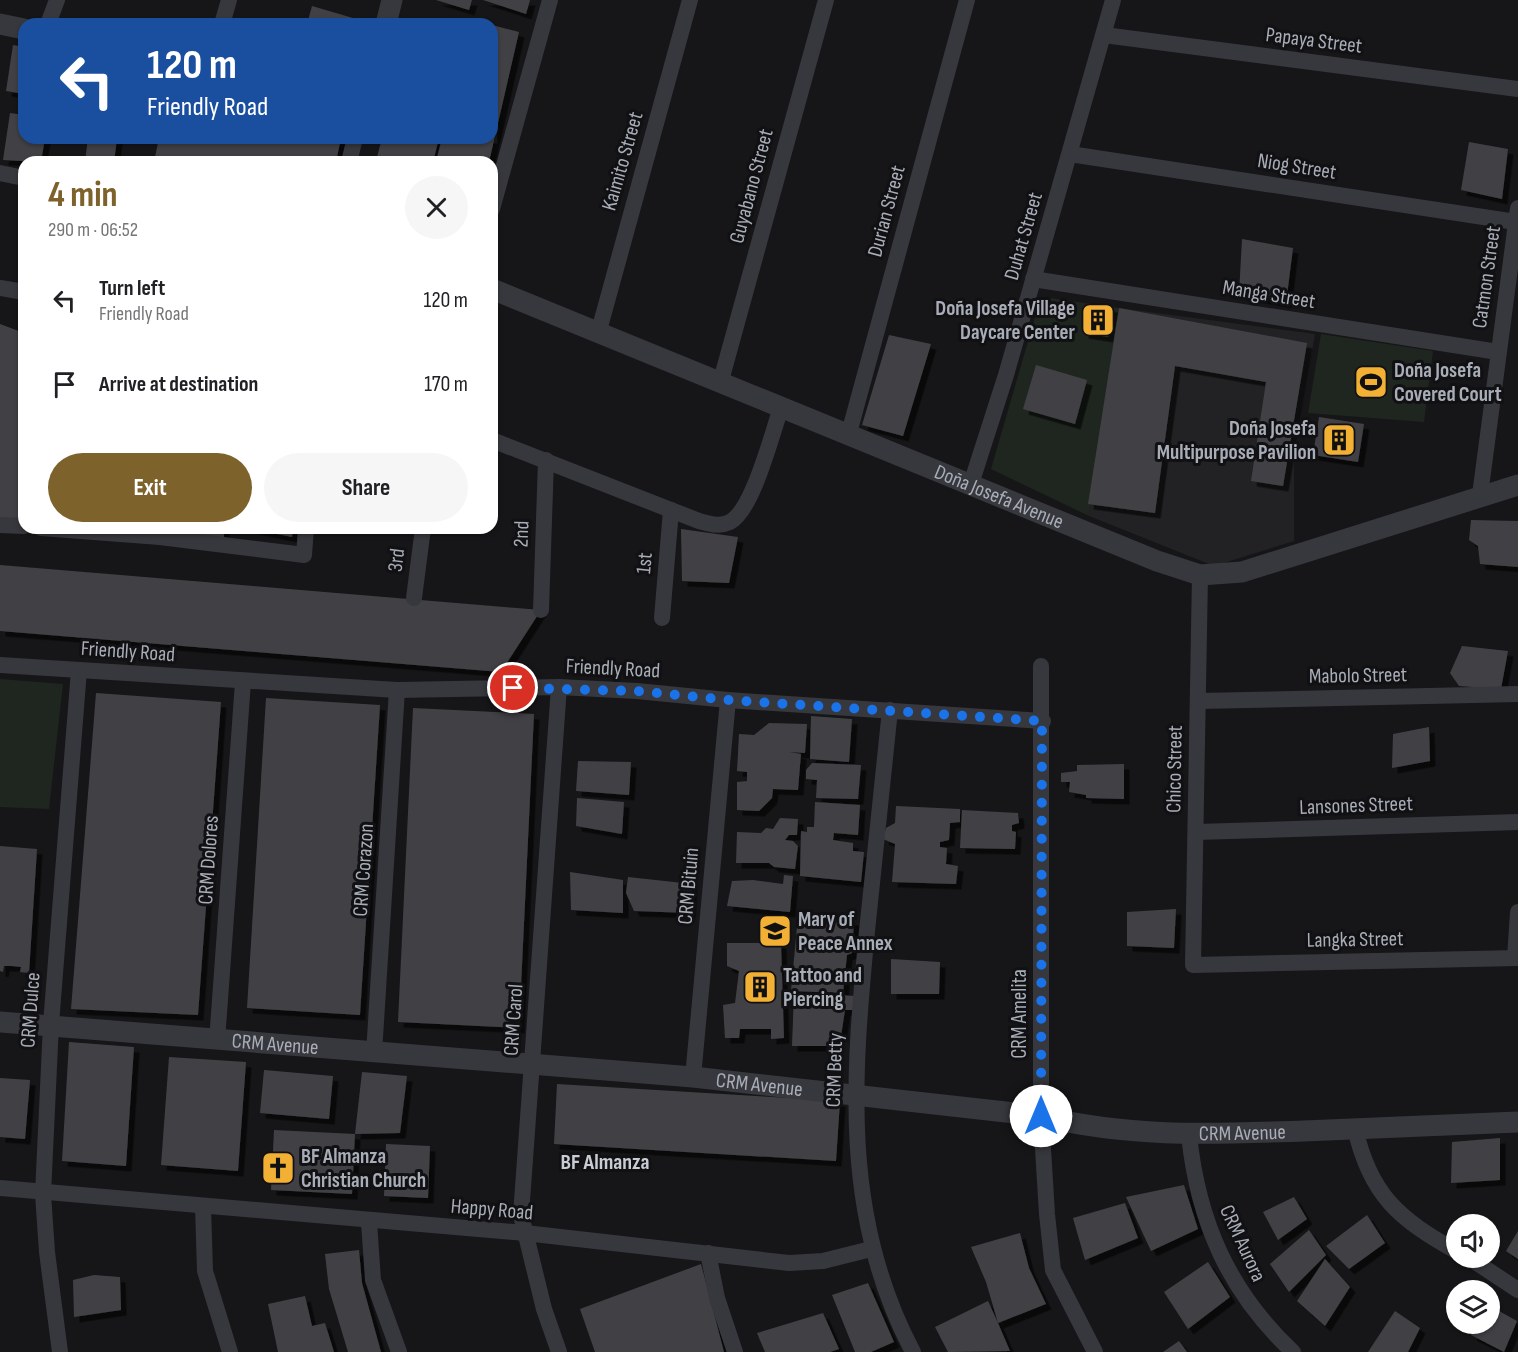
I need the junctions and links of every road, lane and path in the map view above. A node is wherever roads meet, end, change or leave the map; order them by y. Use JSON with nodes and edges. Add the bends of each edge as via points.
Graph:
{"nodes":[{"id":1,"x":57,"y":0,"type":"edge"},
{"id":2,"x":229,"y":0,"type":"edge"},
{"id":3,"x":392,"y":0,"type":"edge"},
{"id":4,"x":550,"y":0,"type":"edge"},
{"id":5,"x":690,"y":0,"type":"edge"},
{"id":6,"x":826,"y":0,"type":"edge"},
{"id":7,"x":967,"y":0,"type":"edge"},
{"id":8,"x":1113,"y":0,"type":"edge"},
{"id":9,"x":50,"y":18,"type":"edge"},
{"id":10,"x":224,"y":18,"type":"edge"},
{"id":11,"x":388,"y":18,"type":"edge"},
{"id":12,"x":0,"y":24,"type":"edge"},
{"id":13,"x":18,"y":28,"type":"edge"},
{"id":14,"x":1104,"y":35,"type":"junction"},
{"id":15,"x":1518,"y":88,"type":"edge"},
{"id":16,"x":1070,"y":154,"type":"junction"},
{"id":17,"x":0,"y":173,"type":"edge"},
{"id":18,"x":18,"y":177,"type":"edge"},
{"id":19,"x":498,"y":187,"type":"edge"},
{"id":20,"x":1517,"y":215,"type":"edge"},
{"id":21,"x":1033,"y":279,"type":"junction"},
{"id":22,"x":0,"y":288,"type":"edge"},
{"id":23,"x":18,"y":291,"type":"edge"},
{"id":24,"x":498,"y":292,"type":"edge"},
{"id":25,"x":598,"y":334,"type":"junction"},
{"id":26,"x":1498,"y":352,"type":"junction"},
{"id":27,"x":720,"y":384,"type":"junction"},
{"id":28,"x":781,"y":408,"type":"junction"},
{"id":29,"x":849,"y":433,"type":"junction"},
{"id":30,"x":498,"y":442,"type":"edge"},
{"id":31,"x":546,"y":460,"type":"junction"},
{"id":32,"x":971,"y":484,"type":"junction"},
{"id":33,"x":1518,"y":485,"type":"edge"},
{"id":34,"x":1480,"y":495,"type":"junction"},
{"id":35,"x":671,"y":510,"type":"junction"},
{"id":36,"x":0,"y":525,"type":"edge"},
{"id":37,"x":18,"y":526,"type":"edge"},
{"id":38,"x":120,"y":534,"type":"edge"},
{"id":39,"x":306,"y":534,"type":"edge"},
{"id":40,"x":422,"y":534,"type":"edge"},
{"id":41,"x":1200,"y":575,"type":"junction"},
{"id":42,"x":414,"y":598,"type":"dead end"},
{"id":43,"x":541,"y":610,"type":"dead end"},
{"id":44,"x":662,"y":618,"type":"dead end"},
{"id":45,"x":0,"y":665,"type":"edge"},
{"id":46,"x":1041,"y":666,"type":"dead end"},
{"id":47,"x":79,"y":670,"type":"junction"},
{"id":48,"x":243,"y":682,"type":"junction"},
{"id":49,"x":559,"y":687,"type":"junction"},
{"id":50,"x":398,"y":690,"type":"junction"},
{"id":51,"x":1518,"y":694,"type":"edge"},
{"id":52,"x":728,"y":700,"type":"junction"},
{"id":53,"x":1198,"y":701,"type":"junction"},
{"id":54,"x":890,"y":710,"type":"junction"},
{"id":55,"x":1042,"y":721,"type":"junction"},
{"id":56,"x":1518,"y":822,"type":"edge"},
{"id":57,"x":1196,"y":832,"type":"junction"},
{"id":58,"x":1518,"y":912,"type":"edge"},
{"id":59,"x":1517,"y":958,"type":"edge"},
{"id":60,"x":1193,"y":965,"type":"joint"},
{"id":61,"x":0,"y":1022,"type":"edge"},
{"id":62,"x":51,"y":1024,"type":"junction"},
{"id":63,"x":218,"y":1041,"type":"junction"},
{"id":64,"x":374,"y":1053,"type":"junction"},
{"id":65,"x":532,"y":1065,"type":"junction"},
{"id":66,"x":693,"y":1077,"type":"junction"},
{"id":67,"x":855,"y":1094,"type":"junction"},
{"id":68,"x":1041,"y":1116,"type":"junction"},
{"id":69,"x":1518,"y":1122,"type":"edge"},
{"id":70,"x":1355,"y":1128,"type":"junction"},
{"id":71,"x":1189,"y":1135,"type":"junction"},
{"id":72,"x":0,"y":1188,"type":"edge"},
{"id":73,"x":42,"y":1194,"type":"junction"},
{"id":74,"x":203,"y":1207,"type":"junction"},
{"id":75,"x":369,"y":1222,"type":"junction"},
{"id":76,"x":525,"y":1233,"type":"junction"},
{"id":77,"x":1446,"y":1245,"type":"edge"},
{"id":78,"x":872,"y":1249,"type":"junction"},
{"id":79,"x":708,"y":1253,"type":"junction"},
{"id":80,"x":1485,"y":1268,"type":"edge"},
{"id":81,"x":1518,"y":1290,"type":"edge"},
{"id":82,"x":60,"y":1352,"type":"edge"},
{"id":83,"x":230,"y":1352,"type":"edge"},
{"id":84,"x":399,"y":1352,"type":"edge"},
{"id":85,"x":559,"y":1352,"type":"edge"},
{"id":86,"x":735,"y":1352,"type":"edge"},
{"id":87,"x":913,"y":1352,"type":"edge"},
{"id":88,"x":1095,"y":1352,"type":"edge"},
{"id":89,"x":1293,"y":1352,"type":"edge"}],
"edges":[{"from":1,"to":9,"type":"street"},
{"from":2,"to":10,"type":"street"},
{"from":3,"to":11,"type":"street"},
{"from":4,"to":19,"type":"street"},
{"from":5,"to":25,"type":"street","name":"Kaimito Street"},
{"from":6,"to":27,"type":"street","name":"Guyabano Street"},
{"from":7,"to":29,"type":"street","name":"Durian Street"},
{"from":8,"to":14,"type":"street","name":"Duhat Street"},
{"from":12,"to":13,"type":"street"},
{"from":14,"to":15,"type":"street","name":"Papaya Street"},
{"from":14,"to":16,"type":"street","name":"Duhat Street"},
{"from":16,"to":20,"type":"street","name":"Niog Street"},
{"from":16,"to":21,"type":"street","name":"Duhat Street"},
{"from":17,"to":18,"type":"street"},
{"from":20,"to":26,"type":"street","name":"Catmon Street"},
{"from":21,"to":26,"type":"street","name":"Manga Street"},
{"from":21,"to":32,"type":"street","name":"Duhat Street"},
{"from":22,"to":23,"type":"street"},
{"from":24,"to":25,"type":"street","name":"Doña Josefa Avenue"},
{"from":25,"to":27,"type":"street","name":"Doña Josefa Avenue"},
{"from":26,"to":34,"type":"street","name":"Catmon Street"},
{"from":27,"to":28,"type":"street","name":"Doña Josefa Avenue"},
{"from":28,"to":29,"type":"street","name":"Doña Josefa Avenue"},
{"from":28,"to":35,"type":"street","via":[[747,504],[733,521],[718,526]]},
{"from":29,"to":32,"type":"street","name":"Doña Josefa Avenue"},
{"from":30,"to":31,"type":"street"},
{"from":31,"to":35,"type":"street"},
{"from":31,"to":43,"type":"street","name":"2nd"},
{"from":32,"to":41,"type":"street","name":"Doña Josefa Avenue"},
{"from":33,"to":34,"type":"street","name":"Doña Josefa Avenue"},
{"from":34,"to":41,"type":"street","name":"Doña Josefa Avenue","via":[[1242,572]]},
{"from":35,"to":44,"type":"street","name":"1st"},
{"from":36,"to":37,"type":"street"},
{"from":38,"to":39,"type":"street","via":[[304,555]]},
{"from":40,"to":42,"type":"street","name":"3rd"},
{"from":41,"to":53,"type":"street","name":"Chico Street"},
{"from":45,"to":47,"type":"street","name":"Friendly Road"},
{"from":46,"to":55,"type":"street","name":"CRM Amelita"},
{"from":47,"to":48,"type":"street","name":"Friendly Road"},
{"from":47,"to":62,"type":"street","name":"CRM Dulce"},
{"from":48,"to":50,"type":"street","name":"Friendly Road"},
{"from":48,"to":63,"type":"street","name":"CRM Dolores"},
{"from":49,"to":50,"type":"street","name":"Friendly Road"},
{"from":49,"to":52,"type":"street","name":"Friendly Road"},
{"from":49,"to":65,"type":"street","name":"CRM Carol"},
{"from":50,"to":64,"type":"street","name":"CRM Corazon"},
{"from":51,"to":53,"type":"street","name":"Mabolo Street"},
{"from":52,"to":54,"type":"street","name":"Friendly Road"},
{"from":52,"to":66,"type":"street","name":"CRM Bituin"},
{"from":53,"to":57,"type":"street","name":"Chico Street"},
{"from":54,"to":55,"type":"street","name":"Friendly Road"},
{"from":54,"to":67,"type":"street","name":"CRM Betty","via":[[856,1043]]},
{"from":55,"to":68,"type":"street","name":"CRM Amelita"},
{"from":56,"to":57,"type":"street","name":"Lansones Street"},
{"from":57,"to":60,"type":"street","name":"Chico Street"},
{"from":58,"to":59,"type":"street"},
{"from":59,"to":60,"type":"street","name":"Langka Street"},
{"from":61,"to":62,"type":"street","name":"CRM Avenue"},
{"from":62,"to":63,"type":"street","name":"CRM Avenue"},
{"from":62,"to":73,"type":"street","name":"CRM Dulce"},
{"from":63,"to":64,"type":"street","name":"CRM Avenue"},
{"from":64,"to":65,"type":"street","name":"CRM Avenue"},
{"from":65,"to":66,"type":"street","name":"CRM Avenue"},
{"from":65,"to":76,"type":"street","name":"CRM Carol","via":[[521,1215]]},
{"from":66,"to":67,"type":"street","name":"CRM Avenue"},
{"from":67,"to":68,"type":"street","name":"CRM Avenue"},
{"from":67,"to":78,"type":"street","name":"CRM Betty","via":[[857,1154]]},
{"from":68,"to":71,"type":"street","name":"CRM Avenue","via":[[1087,1127]]},
{"from":68,"to":88,"type":"street","name":"CRM Amelita","via":[[1053,1270]]},
{"from":69,"to":70,"type":"street","name":"CRM Avenue"},
{"from":70,"to":71,"type":"street","name":"CRM Avenue"},
{"from":70,"to":77,"type":"street","via":[[1360,1151],[1392,1208]]},
{"from":71,"to":89,"type":"street","name":"CRM Aurora","via":[[1195,1182],[1205,1218],[1226,1265],[1245,1300]]},
{"from":72,"to":73,"type":"street","name":"Happy Road"},
{"from":73,"to":74,"type":"street","name":"Happy Road"},
{"from":73,"to":82,"type":"street","name":"CRM Dulce"},
{"from":74,"to":75,"type":"street","name":"Happy Road"},
{"from":74,"to":83,"type":"street","via":[[206,1271]]},
{"from":75,"to":76,"type":"street","name":"Happy Road"},
{"from":75,"to":84,"type":"street","via":[[373,1280]]},
{"from":76,"to":79,"type":"street","name":"Happy Road"},
{"from":76,"to":85,"type":"street","name":"CRM Carol"},
{"from":78,"to":79,"type":"street","name":"Happy Road","via":[[823,1261],[789,1263]]},
{"from":78,"to":87,"type":"street","name":"CRM Betty"},
{"from":79,"to":86,"type":"street","via":[[717,1298]]},
{"from":80,"to":81,"type":"street"}]}
